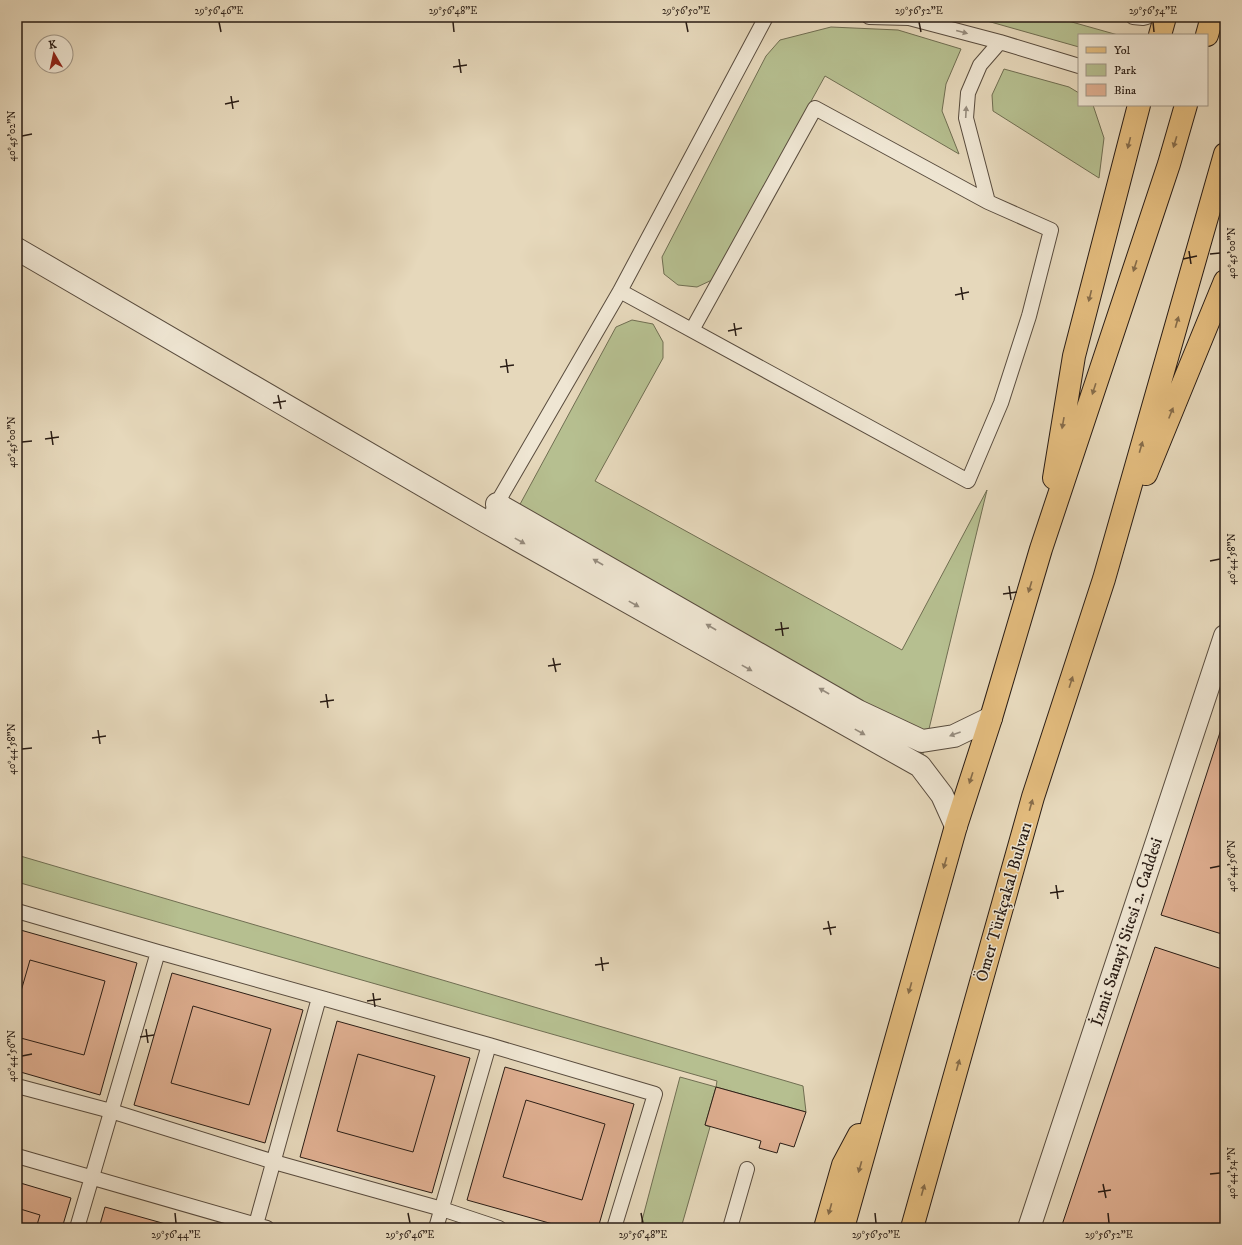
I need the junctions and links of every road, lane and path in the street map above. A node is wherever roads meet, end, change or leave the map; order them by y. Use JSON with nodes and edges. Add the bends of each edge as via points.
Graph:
{"nodes":[{"id":1,"x":766,"y":17,"type":"edge"},
{"id":2,"x":869,"y":17,"type":"edge"},
{"id":3,"x":1133,"y":17,"type":"edge"},
{"id":4,"x":1147,"y":17,"type":"edge"},
{"id":5,"x":1165,"y":17,"type":"edge"},
{"id":6,"x":1212,"y":17,"type":"edge"},
{"id":7,"x":1160,"y":34,"type":"edge"},
{"id":8,"x":1207,"y":34,"type":"edge"},
{"id":9,"x":1000,"y":42,"type":"junction"},
{"id":10,"x":1078,"y":66,"type":"edge"},
{"id":11,"x":1186,"y":106,"type":"edge"},
{"id":12,"x":1135,"y":109,"type":"edge"},
{"id":13,"x":1225,"y":154,"type":"edge"},
{"id":14,"x":988,"y":202,"type":"junction"},
{"id":15,"x":17,"y":249,"type":"edge"},
{"id":16,"x":1225,"y":281,"type":"edge"},
{"id":17,"x":620,"y":291,"type":"junction"},
{"id":18,"x":692,"y":330,"type":"junction"},
{"id":19,"x":492,"y":513,"type":"junction"},
{"id":20,"x":1042,"y":549,"type":"junction"},
{"id":21,"x":1104,"y":579,"type":"junction"},
{"id":22,"x":1225,"y":636,"type":"edge"},
{"id":23,"x":990,"y":718,"type":"junction"},
{"id":24,"x":956,"y":826,"type":"junction"},
{"id":25,"x":17,"y":911,"type":"edge"},
{"id":26,"x":158,"y":952,"type":"junction"},
{"id":27,"x":319,"y":998,"type":"junction"},
{"id":28,"x":488,"y":1046,"type":"junction"},
{"id":29,"x":17,"y":1086,"type":"edge"},
{"id":30,"x":880,"y":1097,"type":"junction"},
{"id":31,"x":111,"y":1111,"type":"junction"},
{"id":32,"x":17,"y":1156,"type":"edge"},
{"id":33,"x":274,"y":1162,"type":"junction"},
{"id":34,"x":747,"y":1169,"type":"dead end"},
{"id":35,"x":92,"y":1177,"type":"junction"},
{"id":36,"x":442,"y":1209,"type":"junction"},
{"id":37,"x":260,"y":1227,"type":"edge"},
{"id":38,"x":77,"y":1228,"type":"edge"},
{"id":39,"x":436,"y":1228,"type":"edge"},
{"id":40,"x":498,"y":1228,"type":"edge"},
{"id":41,"x":614,"y":1228,"type":"edge"},
{"id":42,"x":730,"y":1228,"type":"edge"},
{"id":43,"x":825,"y":1228,"type":"edge"},
{"id":44,"x":843,"y":1228,"type":"edge"},
{"id":45,"x":912,"y":1228,"type":"edge"},
{"id":46,"x":1029,"y":1228,"type":"edge"}],
"edges":[{"from":1,"to":17,"type":"lane"},
{"from":2,"to":9,"type":"lane","one_way":true,"via":[[910,18]]},
{"from":3,"to":4,"type":"lane"},
{"from":5,"to":7,"type":"main road"},
{"from":6,"to":8,"type":"main road"},
{"from":9,"to":10,"type":"lane"},
{"from":14,"to":9,"type":"lane","one_way":true,"via":[[966,118],[968,93],[980,65]]},
{"from":11,"to":20,"type":"main road","one_way":true,"via":[[1169,164]]},
{"from":12,"to":20,"type":"main road","one_way":true,"via":[[1074,356]]},
{"from":21,"to":13,"type":"main road","one_way":true},
{"from":14,"to":18,"type":"lane","via":[[815,108]]},
{"from":14,"to":18,"type":"lane","via":[[1051,230],[1029,316],[1002,403],[968,481]]},
{"from":15,"to":19,"type":"street"},
{"from":21,"to":16,"type":"main road","one_way":true},
{"from":17,"to":18,"type":"lane"},
{"from":17,"to":19,"type":"lane"},
{"from":23,"to":19,"type":"street","one_way":true,"via":[[954,736],[922,741],[858,711]]},
{"from":19,"to":24,"type":"street","one_way":true,"via":[[920,766],[942,795]]},
{"from":20,"to":23,"type":"main road","one_way":true},
{"from":45,"to":21,"type":"main road","name":"Ömer Türkçakal Bulvarı","one_way":true,"via":[[1033,798]]},
{"from":22,"to":46,"type":"street","name":"İzmit Sanayi Sitesi 2. Caddesi"},
{"from":23,"to":24,"type":"main road","one_way":true},
{"from":24,"to":30,"type":"main road","one_way":true},
{"from":25,"to":26,"type":"lane"},
{"from":26,"to":27,"type":"lane"},
{"from":26,"to":31,"type":"lane"},
{"from":27,"to":28,"type":"lane"},
{"from":27,"to":33,"type":"lane"},
{"from":28,"to":36,"type":"lane"},
{"from":28,"to":41,"type":"lane","via":[[655,1094]]},
{"from":29,"to":31,"type":"lane"},
{"from":30,"to":43,"type":"main road","one_way":true,"via":[[843,1166]]},
{"from":30,"to":44,"type":"main road","one_way":true},
{"from":31,"to":33,"type":"lane"},
{"from":31,"to":35,"type":"lane"},
{"from":32,"to":35,"type":"lane"},
{"from":33,"to":36,"type":"lane"},
{"from":33,"to":37,"type":"lane"},
{"from":34,"to":42,"type":"lane"},
{"from":35,"to":37,"type":"lane"},
{"from":35,"to":38,"type":"lane"},
{"from":36,"to":39,"type":"lane"},
{"from":36,"to":40,"type":"lane"}]}
